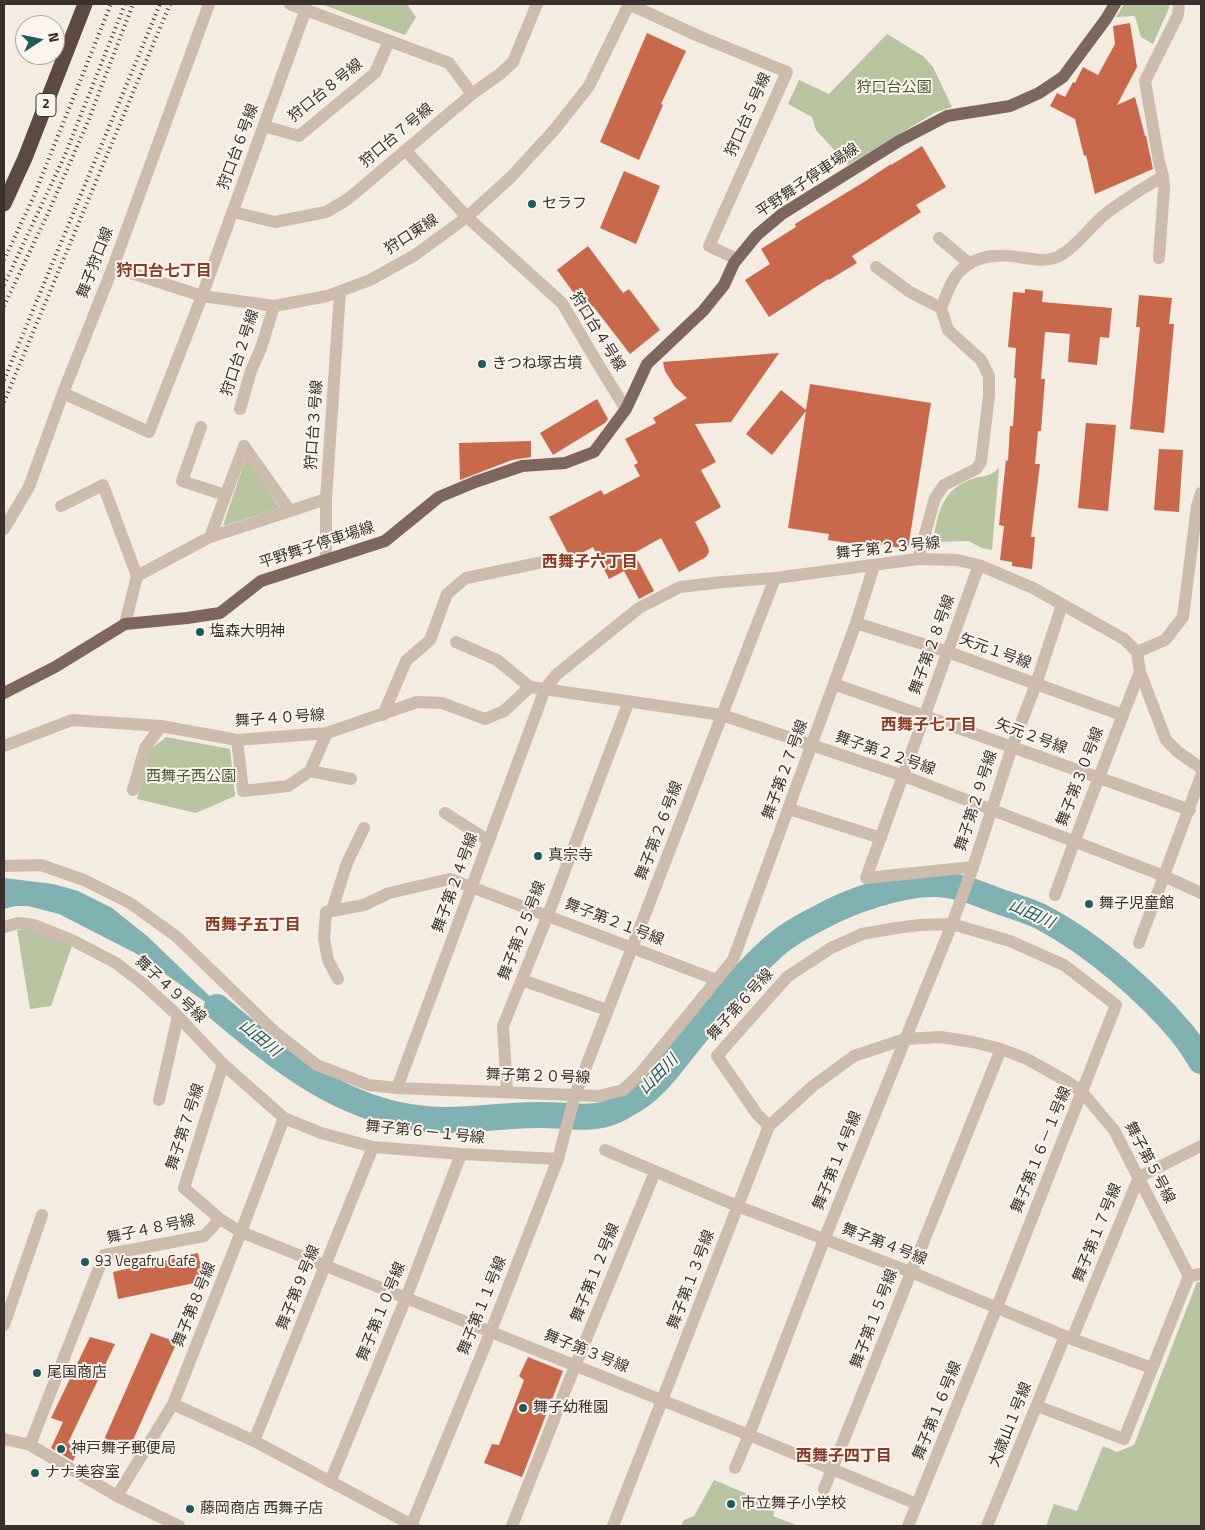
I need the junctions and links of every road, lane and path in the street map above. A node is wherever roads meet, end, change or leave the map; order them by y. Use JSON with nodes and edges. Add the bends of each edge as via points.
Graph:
{"nodes":[{"id":1,"x":85,"y":4,"type":"edge"},
{"id":2,"x":209,"y":4,"type":"edge"},
{"id":3,"x":290,"y":4,"type":"edge"},
{"id":4,"x":537,"y":4,"type":"edge"},
{"id":5,"x":629,"y":4,"type":"edge"},
{"id":6,"x":1115,"y":4,"type":"edge"},
{"id":7,"x":1179,"y":4,"type":"edge"},
{"id":8,"x":306,"y":9,"type":"junction"},
{"id":9,"x":389,"y":41,"type":"junction"},
{"id":10,"x":472,"y":94,"type":"junction"},
{"id":11,"x":264,"y":126,"type":"junction"},
{"id":12,"x":406,"y":151,"type":"junction"},
{"id":13,"x":1163,"y":176,"type":"junction"},
{"id":14,"x":4,"y":204,"type":"edge"},
{"id":15,"x":233,"y":212,"type":"junction"},
{"id":16,"x":467,"y":217,"type":"junction"},
{"id":17,"x":939,"y":238,"type":"dead end"},
{"id":18,"x":1160,"y":258,"type":"dead end"},
{"id":19,"x":737,"y":259,"type":"junction"},
{"id":20,"x":970,"y":264,"type":"junction"},
{"id":21,"x":113,"y":267,"type":"junction"},
{"id":22,"x":876,"y":267,"type":"dead end"},
{"id":23,"x":340,"y":292,"type":"junction"},
{"id":24,"x":202,"y":296,"type":"junction"},
{"id":25,"x":274,"y":306,"type":"junction"},
{"id":26,"x":941,"y":308,"type":"junction"},
{"id":27,"x":63,"y":393,"type":"junction"},
{"id":28,"x":240,"y":409,"type":"dead end"},
{"id":29,"x":626,"y":409,"type":"junction"},
{"id":30,"x":201,"y":427,"type":"dead end"},
{"id":31,"x":1201,"y":493,"type":"edge"},
{"id":32,"x":225,"y":495,"type":"junction"},
{"id":33,"x":326,"y":499,"type":"junction"},
{"id":34,"x":61,"y":506,"type":"dead end"},
{"id":35,"x":290,"y":511,"type":"junction"},
{"id":36,"x":4,"y":530,"type":"edge"},
{"id":37,"x":210,"y":537,"type":"junction"},
{"id":38,"x":918,"y":559,"type":"junction"},
{"id":39,"x":326,"y":560,"type":"junction"},
{"id":40,"x":548,"y":561,"type":"dead end"},
{"id":41,"x":979,"y":564,"type":"junction"},
{"id":42,"x":874,"y":566,"type":"junction"},
{"id":43,"x":137,"y":576,"type":"junction"},
{"id":44,"x":775,"y":578,"type":"junction"},
{"id":45,"x":1062,"y":604,"type":"junction"},
{"id":46,"x":856,"y":623,"type":"junction"},
{"id":47,"x":126,"y":624,"type":"junction"},
{"id":48,"x":456,"y":642,"type":"dead end"},
{"id":49,"x":948,"y":652,"type":"junction"},
{"id":50,"x":1137,"y":652,"type":"junction"},
{"id":51,"x":1140,"y":672,"type":"junction"},
{"id":52,"x":834,"y":684,"type":"junction"},
{"id":53,"x":1036,"y":684,"type":"junction"},
{"id":54,"x":530,"y":687,"type":"junction"},
{"id":55,"x":546,"y":689,"type":"junction"},
{"id":56,"x":4,"y":693,"type":"edge"},
{"id":57,"x":629,"y":701,"type":"junction"},
{"id":58,"x":383,"y":715,"type":"junction"},
{"id":59,"x":1122,"y":715,"type":"junction"},
{"id":60,"x":722,"y":716,"type":"junction"},
{"id":61,"x":926,"y":716,"type":"junction"},
{"id":62,"x":161,"y":726,"type":"junction"},
{"id":63,"x":327,"y":733,"type":"junction"},
{"id":64,"x":237,"y":740,"type":"junction"},
{"id":65,"x":4,"y":746,"type":"edge"},
{"id":66,"x":812,"y":746,"type":"junction"},
{"id":67,"x":1012,"y":747,"type":"junction"},
{"id":68,"x":1201,"y":768,"type":"edge"},
{"id":69,"x":310,"y":771,"type":"junction"},
{"id":70,"x":904,"y":776,"type":"junction"},
{"id":71,"x":1201,"y":776,"type":"edge"},
{"id":72,"x":1099,"y":778,"type":"junction"},
{"id":73,"x":351,"y":779,"type":"dead end"},
{"id":74,"x":133,"y":790,"type":"dead end"},
{"id":75,"x":789,"y":809,"type":"junction"},
{"id":76,"x":1190,"y":810,"type":"junction"},
{"id":77,"x":992,"y":811,"type":"junction"},
{"id":78,"x":445,"y":813,"type":"dead end"},
{"id":79,"x":364,"y":828,"type":"dead end"},
{"id":80,"x":881,"y":838,"type":"junction"},
{"id":81,"x":489,"y":841,"type":"junction"},
{"id":82,"x":1073,"y":842,"type":"junction"},
{"id":83,"x":4,"y":866,"type":"edge"},
{"id":84,"x":973,"y":867,"type":"junction"},
{"id":85,"x":1164,"y":876,"type":"junction"},
{"id":86,"x":471,"y":886,"type":"junction"},
{"id":87,"x":1201,"y":893,"type":"edge"},
{"id":88,"x":1055,"y":895,"type":"dead end"},
{"id":89,"x":329,"y":911,"type":"junction"},
{"id":90,"x":548,"y":915,"type":"junction"},
{"id":91,"x":952,"y":924,"type":"junction"},
{"id":92,"x":4,"y":927,"type":"edge"},
{"id":93,"x":1139,"y":943,"type":"dead end"},
{"id":94,"x":632,"y":948,"type":"junction"},
{"id":95,"x":338,"y":979,"type":"dead end"},
{"id":96,"x":522,"y":980,"type":"junction"},
{"id":97,"x":717,"y":980,"type":"junction"},
{"id":98,"x":1116,"y":1005,"type":"joint"},
{"id":99,"x":607,"y":1010,"type":"junction"},
{"id":100,"x":178,"y":1016,"type":"junction"},
{"id":101,"x":905,"y":1039,"type":"junction"},
{"id":102,"x":1001,"y":1049,"type":"junction"},
{"id":103,"x":223,"y":1064,"type":"junction"},
{"id":104,"x":397,"y":1088,"type":"junction"},
{"id":105,"x":507,"y":1092,"type":"junction"},
{"id":106,"x":1082,"y":1092,"type":"junction"},
{"id":107,"x":575,"y":1096,"type":"junction"},
{"id":108,"x":159,"y":1100,"type":"dead end"},
{"id":109,"x":284,"y":1118,"type":"junction"},
{"id":110,"x":769,"y":1126,"type":"junction"},
{"id":111,"x":1201,"y":1146,"type":"edge"},
{"id":112,"x":373,"y":1147,"type":"junction"},
{"id":113,"x":604,"y":1150,"type":"dead end"},
{"id":114,"x":461,"y":1154,"type":"junction"},
{"id":115,"x":558,"y":1159,"type":"junction"},
{"id":116,"x":655,"y":1172,"type":"junction"},
{"id":117,"x":1139,"y":1177,"type":"junction"},
{"id":118,"x":737,"y":1206,"type":"junction"},
{"id":119,"x":42,"y":1215,"type":"dead end"},
{"id":120,"x":220,"y":1219,"type":"junction"},
{"id":121,"x":242,"y":1232,"type":"junction"},
{"id":122,"x":824,"y":1240,"type":"junction"},
{"id":123,"x":325,"y":1266,"type":"junction"},
{"id":124,"x":911,"y":1272,"type":"junction"},
{"id":125,"x":1195,"y":1275,"type":"edge"},
{"id":126,"x":406,"y":1298,"type":"junction"},
{"id":127,"x":997,"y":1307,"type":"junction"},
{"id":128,"x":4,"y":1325,"type":"edge"},
{"id":129,"x":491,"y":1331,"type":"junction"},
{"id":130,"x":1068,"y":1337,"type":"junction"},
{"id":131,"x":575,"y":1366,"type":"junction"},
{"id":132,"x":1152,"y":1368,"type":"junction"},
{"id":133,"x":664,"y":1401,"type":"junction"},
{"id":134,"x":173,"y":1404,"type":"junction"},
{"id":135,"x":1037,"y":1406,"type":"junction"},
{"id":136,"x":749,"y":1435,"type":"junction"},
{"id":137,"x":4,"y":1438,"type":"edge"},
{"id":138,"x":254,"y":1441,"type":"junction"},
{"id":139,"x":30,"y":1445,"type":"junction"},
{"id":140,"x":735,"y":1468,"type":"dead end"},
{"id":141,"x":833,"y":1469,"type":"junction"},
{"id":142,"x":330,"y":1482,"type":"junction"},
{"id":143,"x":824,"y":1489,"type":"dead end"},
{"id":144,"x":117,"y":1496,"type":"junction"},
{"id":145,"x":917,"y":1504,"type":"junction"},
{"id":146,"x":179,"y":1526,"type":"edge"},
{"id":147,"x":412,"y":1526,"type":"edge"},
{"id":148,"x":512,"y":1526,"type":"edge"},
{"id":149,"x":613,"y":1526,"type":"edge"},
{"id":150,"x":908,"y":1526,"type":"edge"},
{"id":151,"x":987,"y":1526,"type":"edge"}],
"edges":[{"from":1,"to":14,"type":"highway","number":"2"},
{"from":2,"to":21,"type":"street","name":"舞子狩口線"},
{"from":3,"to":8,"type":"street"},
{"from":4,"to":10,"type":"street","name":"狩口台７号線","via":[[513,62]]},
{"from":5,"to":16,"type":"street","name":"狩口東線","via":[[589,86],[570,112],[511,177]]},
{"from":5,"to":19,"type":"street","name":"狩口台５号線","via":[[787,72],[709,246]]},
{"from":6,"to":19,"type":"main road","name":"平野舞子停車場線","via":[[1064,77],[1010,106],[947,116],[899,141],[782,214],[757,235]]},
{"from":7,"to":13,"type":"street","via":[[1178,15],[1144,81]]},
{"from":8,"to":9,"type":"street"},
{"from":8,"to":11,"type":"street","name":"狩口台６号線"},
{"from":9,"to":10,"type":"street","via":[[449,63]]},
{"from":9,"to":11,"type":"street","name":"狩口台８号線","via":[[375,73],[299,136]]},
{"from":10,"to":12,"type":"street","name":"狩口台７号線"},
{"from":11,"to":15,"type":"street","name":"狩口台６号線"},
{"from":12,"to":15,"type":"street","name":"狩口台７号線","via":[[348,199],[326,212],[276,222]]},
{"from":12,"to":16,"type":"street","name":"狩口台４号線"},
{"from":13,"to":18,"type":"street"},
{"from":13,"to":20,"type":"street","via":[[1105,214],[1060,256],[1042,261],[1006,255],[985,256]]},
{"from":15,"to":24,"type":"street","name":"狩口台６号線"},
{"from":16,"to":23,"type":"street","name":"狩口東線","via":[[415,255],[370,280]]},
{"from":16,"to":29,"type":"street","name":"狩口台４号線","via":[[562,302]]},
{"from":17,"to":20,"type":"street"},
{"from":19,"to":29,"type":"main road","name":"平野舞子停車場線","via":[[724,285],[703,311],[647,364]]},
{"from":20,"to":26,"type":"street","via":[[959,271]]},
{"from":21,"to":24,"type":"street","name":"狩口東線"},
{"from":21,"to":27,"type":"street","name":"舞子狩口線"},
{"from":22,"to":26,"type":"street","via":[[910,292]]},
{"from":23,"to":25,"type":"street","name":"狩口東線"},
{"from":23,"to":33,"type":"street","name":"狩口台３号線"},
{"from":24,"to":25,"type":"street","name":"狩口東線"},
{"from":24,"to":27,"type":"street","name":"狩口台６号線","via":[[149,432]]},
{"from":25,"to":28,"type":"street","name":"狩口台２号線"},
{"from":26,"to":38,"type":"street","via":[[948,330],[981,360],[989,376],[989,395],[981,462],[976,470],[944,485],[935,498]]},
{"from":27,"to":36,"type":"street","name":"舞子狩口線","via":[[28,486]]},
{"from":29,"to":39,"type":"main road","name":"平野舞子停車場線","via":[[594,452],[565,462],[522,466],[475,482],[439,497],[385,541]]},
{"from":30,"to":32,"type":"street","via":[[182,481]]},
{"from":31,"to":50,"type":"street","via":[[1183,617],[1165,640]]},
{"from":32,"to":35,"type":"street","via":[[244,446]]},
{"from":32,"to":37,"type":"street"},
{"from":33,"to":35,"type":"street"},
{"from":33,"to":39,"type":"street","name":"狩口台３号線"},
{"from":34,"to":43,"type":"street","via":[[103,485]]},
{"from":35,"to":37,"type":"street"},
{"from":37,"to":43,"type":"street"},
{"from":38,"to":41,"type":"street","name":"舞子第２３号線"},
{"from":38,"to":42,"type":"street","name":"舞子第２３号線"},
{"from":39,"to":47,"type":"main road","name":"平野舞子停車場線","via":[[261,581],[220,612]]},
{"from":40,"to":58,"type":"street","via":[[466,578],[446,594],[430,640],[406,661]]},
{"from":41,"to":45,"type":"street","name":"舞子第２３号線"},
{"from":41,"to":49,"type":"street","name":"舞子第２８号線"},
{"from":42,"to":44,"type":"street","name":"舞子第２３号線"},
{"from":42,"to":46,"type":"street","name":"舞子第２７号線"},
{"from":43,"to":47,"type":"street"},
{"from":44,"to":55,"type":"street","name":"舞子第２３号線","via":[[680,587],[640,608],[556,675]]},
{"from":44,"to":60,"type":"street","name":"舞子第２６号線"},
{"from":45,"to":50,"type":"street","name":"舞子第２３号線","via":[[1124,639]]},
{"from":45,"to":53,"type":"street","name":"舞子第２９号線"},
{"from":46,"to":49,"type":"street","name":"矢元１号線"},
{"from":46,"to":52,"type":"street","name":"舞子第２７号線"},
{"from":47,"to":56,"type":"main road","name":"平野舞子停車場線"},
{"from":48,"to":54,"type":"street","via":[[498,660]]},
{"from":49,"to":53,"type":"street","name":"矢元１号線"},
{"from":49,"to":61,"type":"street","name":"舞子第２８号線"},
{"from":50,"to":51,"type":"street"},
{"from":51,"to":59,"type":"street","name":"舞子第３０号線"},
{"from":51,"to":68,"type":"street","via":[[1166,740]]},
{"from":52,"to":61,"type":"street","name":"矢元２号線"},
{"from":52,"to":66,"type":"street","name":"舞子第２７号線"},
{"from":53,"to":59,"type":"street","name":"矢元１号線"},
{"from":53,"to":67,"type":"street","name":"舞子第２９号線"},
{"from":54,"to":55,"type":"street"},
{"from":54,"to":58,"type":"street","name":"舞子４０号線","via":[[504,711],[485,719],[442,703],[417,702]]},
{"from":55,"to":57,"type":"street","name":"舞子第２２号線"},
{"from":55,"to":81,"type":"street","name":"舞子第２４号線"},
{"from":57,"to":60,"type":"street","name":"舞子第２２号線"},
{"from":57,"to":90,"type":"street","name":"舞子第２５号線"},
{"from":58,"to":63,"type":"street","name":"舞子４０号線"},
{"from":59,"to":72,"type":"street","name":"舞子第３０号線"},
{"from":60,"to":66,"type":"street","name":"舞子第２２号線"},
{"from":60,"to":94,"type":"street","name":"舞子第２６号線"},
{"from":61,"to":67,"type":"street","name":"矢元２号線"},
{"from":61,"to":70,"type":"street","name":"舞子第２８号線"},
{"from":62,"to":64,"type":"street","name":"舞子４０号線"},
{"from":62,"to":65,"type":"street","name":"舞子４０号線","via":[[72,720]]},
{"from":62,"to":74,"type":"street","via":[[145,748]]},
{"from":63,"to":64,"type":"street","name":"舞子４０号線"},
{"from":63,"to":69,"type":"street"},
{"from":64,"to":69,"type":"street","via":[[243,791],[288,786]]},
{"from":66,"to":70,"type":"street","name":"舞子第２２号線"},
{"from":66,"to":75,"type":"street","name":"舞子第２７号線"},
{"from":67,"to":72,"type":"street","name":"矢元２号線"},
{"from":67,"to":77,"type":"street","name":"舞子第２９号線"},
{"from":69,"to":73,"type":"street"},
{"from":70,"to":77,"type":"street","name":"舞子第２２号線"},
{"from":70,"to":80,"type":"street","name":"舞子第２８号線"},
{"from":71,"to":76,"type":"street"},
{"from":72,"to":76,"type":"street","name":"矢元２号線"},
{"from":72,"to":82,"type":"street","name":"舞子第３０号線"},
{"from":75,"to":80,"type":"street"},
{"from":75,"to":97,"type":"street","name":"舞子第２７号線","via":[[734,960]]},
{"from":76,"to":85,"type":"street"},
{"from":77,"to":82,"type":"street","name":"舞子第２２号線"},
{"from":77,"to":84,"type":"street","name":"舞子第２９号線"},
{"from":78,"to":81,"type":"street"},
{"from":79,"to":89,"type":"street"},
{"from":80,"to":84,"type":"street","name":"舞子第２８号線","via":[[866,878]]},
{"from":81,"to":86,"type":"street","name":"舞子第２４号線"},
{"from":82,"to":85,"type":"street","name":"舞子第２２号線"},
{"from":82,"to":88,"type":"street","name":"舞子第３０号線"},
{"from":83,"to":104,"type":"street","name":"舞子第２０号線","via":[[41,865],[84,880],[130,903],[177,937],[276,1033],[317,1065],[369,1085]]},
{"from":84,"to":91,"type":"street","name":"舞子第１４号線"},
{"from":85,"to":87,"type":"street","name":"舞子第２２号線"},
{"from":85,"to":93,"type":"street"},
{"from":86,"to":89,"type":"street","name":"舞子第２１号線","via":[[450,878],[389,893],[364,905]]},
{"from":86,"to":90,"type":"street","name":"舞子第２１号線"},
{"from":86,"to":104,"type":"street","name":"舞子第２４号線"},
{"from":89,"to":95,"type":"street","via":[[324,940],[328,960]]},
{"from":90,"to":94,"type":"street","name":"舞子第２１号線"},
{"from":90,"to":96,"type":"street","name":"舞子第２５号線"},
{"from":91,"to":98,"type":"street","name":"舞子第６号線","via":[[1010,941],[1064,966]]},
{"from":91,"to":101,"type":"street","name":"舞子第１４号線"},
{"from":91,"to":110,"type":"street","name":"舞子第６号線","via":[[920,925],[862,934],[831,948],[787,977],[717,1056]]},
{"from":92,"to":100,"type":"street","name":"舞子４９号線","via":[[18,923],[34,924],[72,940],[116,963]]},
{"from":94,"to":97,"type":"street","name":"舞子第２１号線"},
{"from":94,"to":99,"type":"street","name":"舞子第２６号線"},
{"from":96,"to":99,"type":"street"},
{"from":96,"to":105,"type":"street","name":"舞子第２５号線","via":[[503,1026]]},
{"from":97,"to":107,"type":"street","name":"舞子第２０号線","via":[[623,1090],[599,1096]]},
{"from":98,"to":106,"type":"street","name":"舞子第１６－１号線"},
{"from":99,"to":107,"type":"street","name":"舞子第２６号線"},
{"from":100,"to":103,"type":"street","name":"舞子４９号線"},
{"from":100,"to":108,"type":"street"},
{"from":101,"to":102,"type":"street","name":"舞子第５号線","via":[[940,1037]]},
{"from":101,"to":110,"type":"street","name":"舞子第５号線","via":[[854,1056],[813,1086]]},
{"from":101,"to":122,"type":"street","name":"舞子第１４号線"},
{"from":102,"to":106,"type":"street","name":"舞子第５号線","via":[[1027,1059]]},
{"from":102,"to":124,"type":"street","name":"舞子第１５号線"},
{"from":103,"to":109,"type":"street","name":"舞子第６－１号線"},
{"from":103,"to":120,"type":"street","name":"舞子第７号線","via":[[184,1188]]},
{"from":104,"to":105,"type":"street","name":"舞子第２０号線"},
{"from":105,"to":107,"type":"street","name":"舞子第２０号線"},
{"from":106,"to":117,"type":"street","name":"舞子第５号線","via":[[1114,1130]]},
{"from":106,"to":127,"type":"street","name":"舞子第１６－１号線"},
{"from":107,"to":115,"type":"street","name":"舞子第１１号線"},
{"from":109,"to":112,"type":"street","name":"舞子第６－１号線","via":[[321,1133]]},
{"from":109,"to":121,"type":"street","name":"舞子第８号線"},
{"from":110,"to":118,"type":"street","name":"舞子第１３号線"},
{"from":111,"to":117,"type":"street","name":"舞子第１７号線"},
{"from":112,"to":114,"type":"street","name":"舞子第６－１号線"},
{"from":112,"to":123,"type":"street","name":"舞子第９号線"},
{"from":113,"to":116,"type":"street","name":"舞子第４号線"},
{"from":114,"to":115,"type":"street","name":"舞子第６－１号線"},
{"from":114,"to":126,"type":"street","name":"舞子第１０号線"},
{"from":115,"to":129,"type":"street","name":"舞子第１１号線"},
{"from":116,"to":118,"type":"street","name":"舞子第４号線"},
{"from":116,"to":131,"type":"street","name":"舞子第１２号線"},
{"from":117,"to":125,"type":"street","name":"舞子第５号線"},
{"from":117,"to":130,"type":"street","name":"舞子第１７号線"},
{"from":118,"to":122,"type":"street","name":"舞子第４号線"},
{"from":118,"to":133,"type":"street","name":"舞子第１３号線"},
{"from":119,"to":128,"type":"street"},
{"from":120,"to":121,"type":"street","name":"舞子第７号線"},
{"from":120,"to":139,"type":"street","name":"舞子４８号線","via":[[204,1236],[104,1255]]},
{"from":121,"to":123,"type":"street","name":"舞子第３号線"},
{"from":121,"to":134,"type":"street","name":"舞子第８号線"},
{"from":122,"to":124,"type":"street","name":"舞子第４号線"},
{"from":122,"to":136,"type":"street","name":"舞子第１４号線"},
{"from":123,"to":126,"type":"street","name":"舞子第３号線"},
{"from":123,"to":138,"type":"street","name":"舞子第９号線"},
{"from":124,"to":127,"type":"street","name":"舞子第４号線"},
{"from":124,"to":141,"type":"street","name":"舞子第１５号線"},
{"from":125,"to":132,"type":"street"},
{"from":126,"to":129,"type":"street","name":"舞子第３号線"},
{"from":126,"to":142,"type":"street","name":"舞子第１０号線"},
{"from":127,"to":130,"type":"street","name":"舞子第４号線"},
{"from":127,"to":145,"type":"street","name":"舞子第１６号線"},
{"from":129,"to":131,"type":"street","name":"舞子第３号線"},
{"from":129,"to":147,"type":"street","name":"舞子第１１号線"},
{"from":130,"to":132,"type":"street","name":"舞子第４号線"},
{"from":130,"to":135,"type":"street","name":"大歳山１号線"},
{"from":131,"to":133,"type":"street","name":"舞子第３号線"},
{"from":131,"to":148,"type":"street","name":"舞子第１２号線"},
{"from":132,"to":135,"type":"street","via":[[1124,1439]]},
{"from":133,"to":136,"type":"street","name":"舞子第３号線"},
{"from":133,"to":149,"type":"street","name":"舞子第１３号線"},
{"from":134,"to":138,"type":"street"},
{"from":134,"to":144,"type":"street","name":"舞子第８号線"},
{"from":135,"to":151,"type":"street","name":"大歳山１号線"},
{"from":136,"to":140,"type":"street","name":"舞子第１４号線"},
{"from":136,"to":141,"type":"street","name":"舞子第３号線"},
{"from":137,"to":139,"type":"street"},
{"from":138,"to":142,"type":"street"},
{"from":139,"to":144,"type":"street"},
{"from":141,"to":143,"type":"street","name":"舞子第１５号線"},
{"from":141,"to":145,"type":"street","name":"舞子第３号線"},
{"from":142,"to":147,"type":"street"},
{"from":144,"to":146,"type":"street"},
{"from":145,"to":150,"type":"street","name":"舞子第１６号線"}]}
